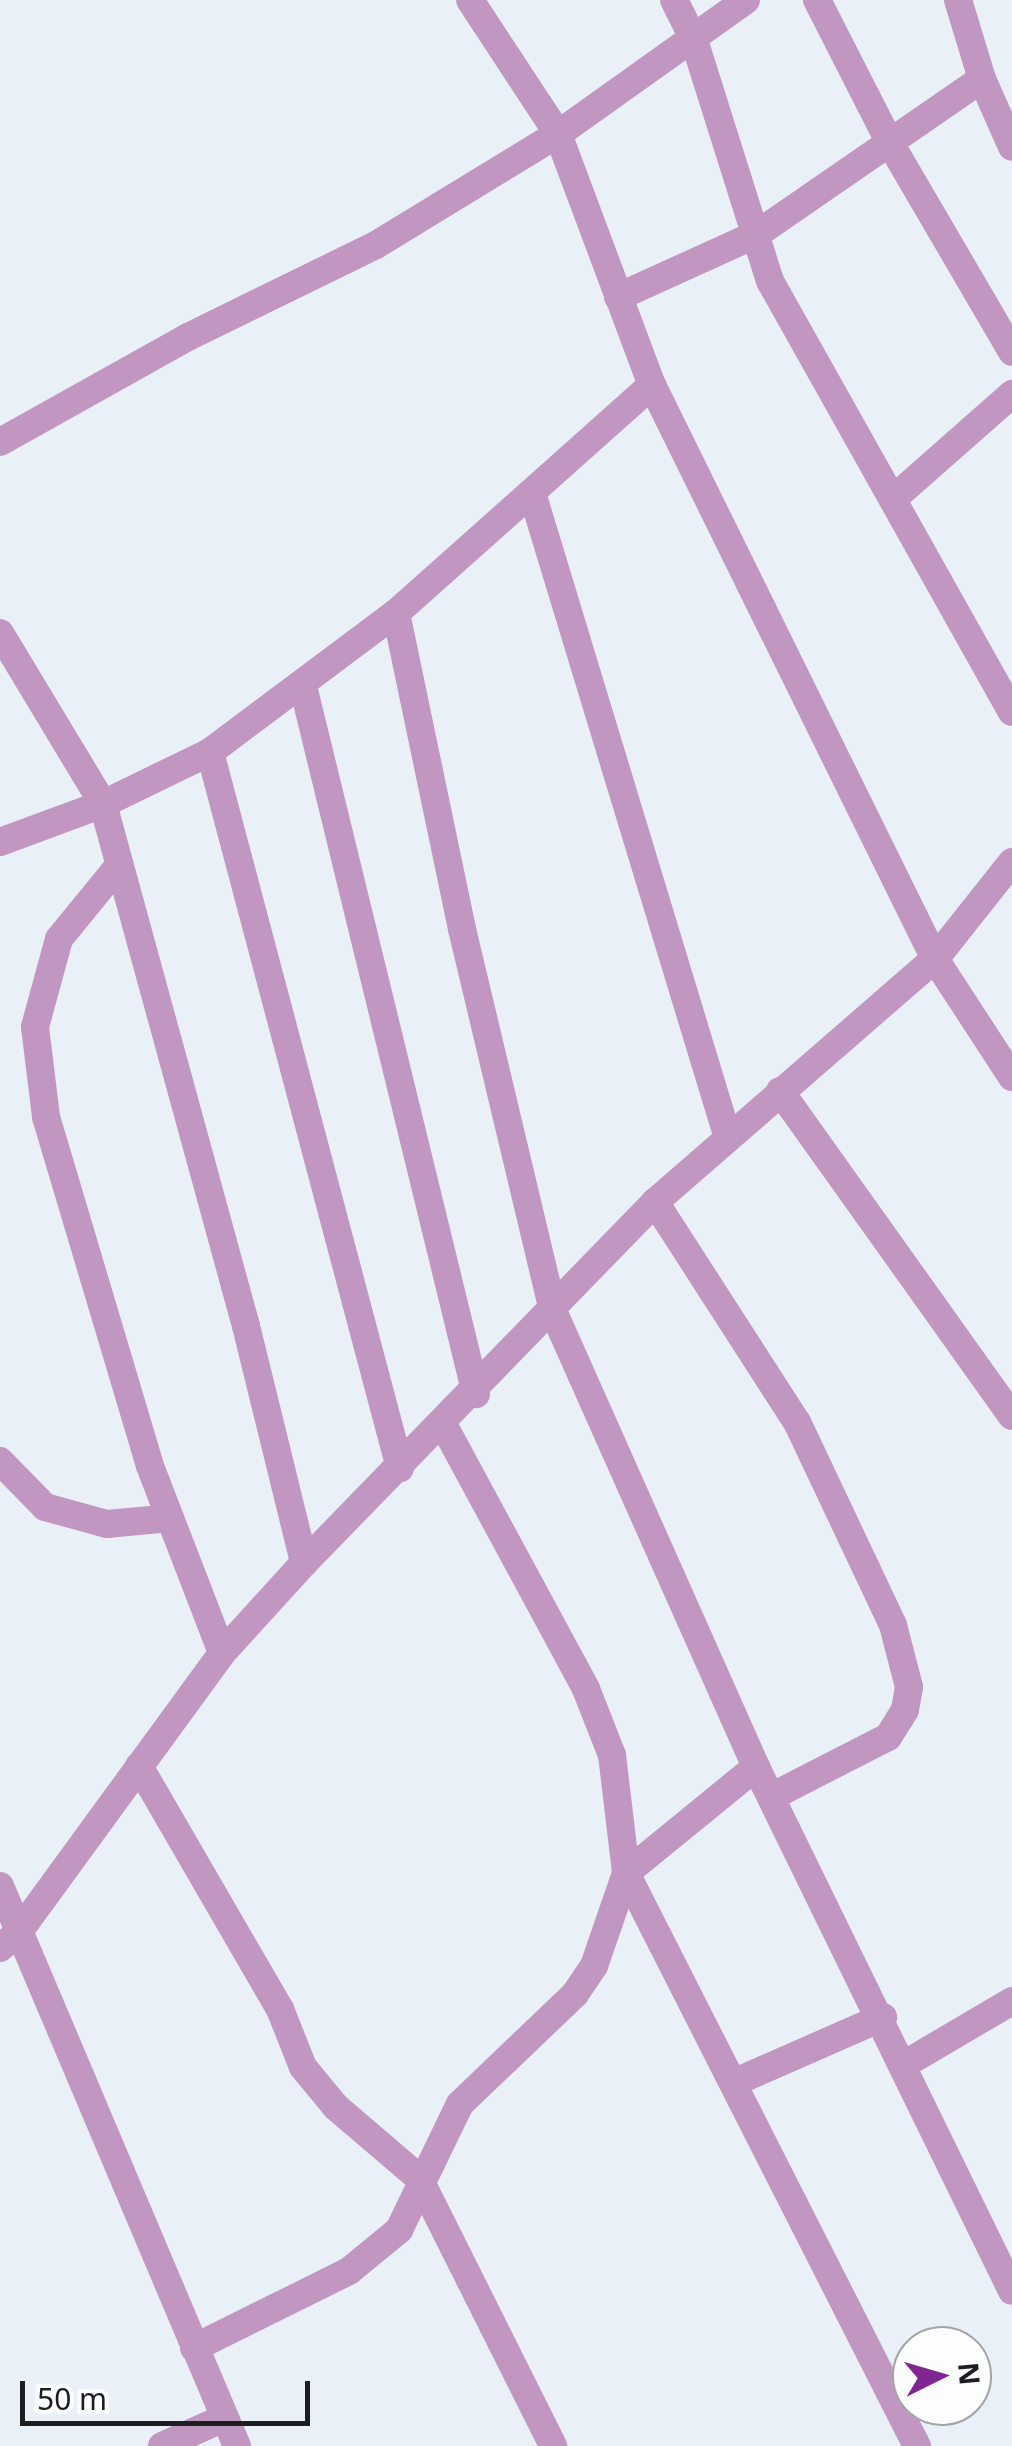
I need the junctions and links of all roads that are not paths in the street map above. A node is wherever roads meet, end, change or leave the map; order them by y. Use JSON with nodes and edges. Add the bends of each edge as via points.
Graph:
{"nodes":[{"id":1,"x":470,"y":0,"type":"edge"},
{"id":2,"x":674,"y":0,"type":"edge"},
{"id":3,"x":746,"y":0,"type":"edge"},
{"id":4,"x":817,"y":0,"type":"edge"},
{"id":5,"x":958,"y":0,"type":"edge"},
{"id":6,"x":694,"y":40,"type":"junction"},
{"id":7,"x":982,"y":80,"type":"junction"},
{"id":8,"x":558,"y":134,"type":"junction"},
{"id":9,"x":890,"y":143,"type":"junction"},
{"id":10,"x":1012,"y":147,"type":"edge"},
{"id":11,"x":757,"y":234,"type":"junction"},
{"id":12,"x":618,"y":297,"type":"junction"},
{"id":13,"x":1012,"y":352,"type":"edge"},
{"id":14,"x":652,"y":385,"type":"junction"},
{"id":15,"x":1012,"y":394,"type":"edge"},
{"id":16,"x":0,"y":442,"type":"edge"},
{"id":17,"x":532,"y":493,"type":"junction"},
{"id":18,"x":893,"y":499,"type":"junction"},
{"id":19,"x":396,"y":613,"type":"junction"},
{"id":20,"x":0,"y":633,"type":"edge"},
{"id":21,"x":303,"y":686,"type":"junction"},
{"id":22,"x":1012,"y":712,"type":"edge"},
{"id":23,"x":210,"y":752,"type":"junction"},
{"id":24,"x":103,"y":804,"type":"junction"},
{"id":25,"x":0,"y":842,"type":"edge"},
{"id":26,"x":116,"y":869,"type":"junction"},
{"id":27,"x":1011,"y":869,"type":"edge"},
{"id":28,"x":935,"y":959,"type":"junction"},
{"id":29,"x":1012,"y":1077,"type":"edge"},
{"id":30,"x":780,"y":1091,"type":"junction"},
{"id":31,"x":727,"y":1136,"type":"junction"},
{"id":32,"x":655,"y":1202,"type":"junction"},
{"id":33,"x":553,"y":1311,"type":"junction"},
{"id":34,"x":476,"y":1394,"type":"junction"},
{"id":35,"x":1012,"y":1416,"type":"edge"},
{"id":36,"x":444,"y":1426,"type":"junction"},
{"id":37,"x":0,"y":1461,"type":"edge"},
{"id":38,"x":400,"y":1468,"type":"junction"},
{"id":39,"x":170,"y":1518,"type":"junction"},
{"id":40,"x":304,"y":1564,"type":"junction"},
{"id":41,"x":222,"y":1654,"type":"junction"},
{"id":42,"x":140,"y":1766,"type":"junction"},
{"id":43,"x":756,"y":1766,"type":"junction"},
{"id":44,"x":771,"y":1796,"type":"junction"},
{"id":45,"x":626,"y":1873,"type":"junction"},
{"id":46,"x":0,"y":1886,"type":"edge"},
{"id":47,"x":9,"y":1940,"type":"edge"},
{"id":48,"x":1012,"y":2001,"type":"edge"},
{"id":49,"x":883,"y":2017,"type":"junction"},
{"id":50,"x":906,"y":2064,"type":"junction"},
{"id":51,"x":733,"y":2083,"type":"junction"},
{"id":52,"x":419,"y":2178,"type":"junction"},
{"id":53,"x":1012,"y":2291,"type":"edge"},
{"id":54,"x":194,"y":2348,"type":"junction"},
{"id":55,"x":224,"y":2418,"type":"junction"},
{"id":56,"x":162,"y":2446,"type":"edge"},
{"id":57,"x":237,"y":2446,"type":"edge"},
{"id":58,"x":552,"y":2446,"type":"edge"},
{"id":59,"x":916,"y":2446,"type":"edge"}],
"edges":[{"from":1,"to":8,"type":"street"},
{"from":2,"to":6,"type":"street"},
{"from":3,"to":6,"type":"street"},
{"from":4,"to":9,"type":"street"},
{"from":5,"to":7,"type":"street"},
{"from":6,"to":8,"type":"street"},
{"from":6,"to":11,"type":"street"},
{"from":7,"to":9,"type":"street"},
{"from":7,"to":10,"type":"street"},
{"from":8,"to":12,"type":"street"},
{"from":8,"to":16,"type":"street","via":[[376,245],[188,337]]},
{"from":9,"to":11,"type":"street"},
{"from":9,"to":13,"type":"street"},
{"from":11,"to":12,"type":"street"},
{"from":11,"to":18,"type":"street","via":[[770,281]]},
{"from":12,"to":14,"type":"street"},
{"from":14,"to":17,"type":"street"},
{"from":14,"to":28,"type":"street"},
{"from":15,"to":18,"type":"street"},
{"from":17,"to":19,"type":"street"},
{"from":17,"to":31,"type":"street"},
{"from":18,"to":22,"type":"street"},
{"from":19,"to":21,"type":"street"},
{"from":19,"to":33,"type":"street","via":[[469,962]]},
{"from":20,"to":24,"type":"street"},
{"from":21,"to":23,"type":"street"},
{"from":21,"to":34,"type":"street"},
{"from":23,"to":24,"type":"street"},
{"from":23,"to":38,"type":"street"},
{"from":24,"to":25,"type":"street"},
{"from":24,"to":26,"type":"street"},
{"from":26,"to":39,"type":"street","via":[[59,939],[35,1026],[46,1117]]},
{"from":26,"to":40,"type":"street","via":[[246,1326]]},
{"from":27,"to":28,"type":"street"},
{"from":28,"to":29,"type":"street"},
{"from":28,"to":30,"type":"street"},
{"from":30,"to":31,"type":"street"},
{"from":30,"to":35,"type":"street"},
{"from":31,"to":32,"type":"street"},
{"from":32,"to":33,"type":"street"},
{"from":32,"to":44,"type":"street","via":[[796,1422],[893,1625],[909,1687],[906,1710],[888,1737]]},
{"from":33,"to":34,"type":"street"},
{"from":33,"to":43,"type":"street"},
{"from":34,"to":36,"type":"street"},
{"from":36,"to":38,"type":"street"},
{"from":36,"to":45,"type":"street","via":[[586,1689],[612,1755]]},
{"from":37,"to":39,"type":"street","via":[[45,1506],[107,1524]]},
{"from":38,"to":40,"type":"street"},
{"from":39,"to":41,"type":"street"},
{"from":40,"to":41,"type":"street"},
{"from":41,"to":42,"type":"street"},
{"from":42,"to":47,"type":"street"},
{"from":42,"to":52,"type":"street","via":[[280,2010],[303,2067],[336,2107]]},
{"from":43,"to":44,"type":"street"},
{"from":43,"to":45,"type":"street"},
{"from":44,"to":49,"type":"street"},
{"from":45,"to":51,"type":"street"},
{"from":45,"to":52,"type":"street","via":[[584,1980],[460,2104]]},
{"from":46,"to":47,"type":"street"},
{"from":47,"to":54,"type":"street"},
{"from":48,"to":50,"type":"street"},
{"from":49,"to":50,"type":"street"},
{"from":49,"to":51,"type":"street"},
{"from":50,"to":53,"type":"street"},
{"from":51,"to":59,"type":"street"},
{"from":52,"to":54,"type":"street","via":[[400,2230],[349,2271]]},
{"from":52,"to":58,"type":"street"},
{"from":54,"to":55,"type":"street"},
{"from":55,"to":56,"type":"street"},
{"from":55,"to":57,"type":"street"}]}
